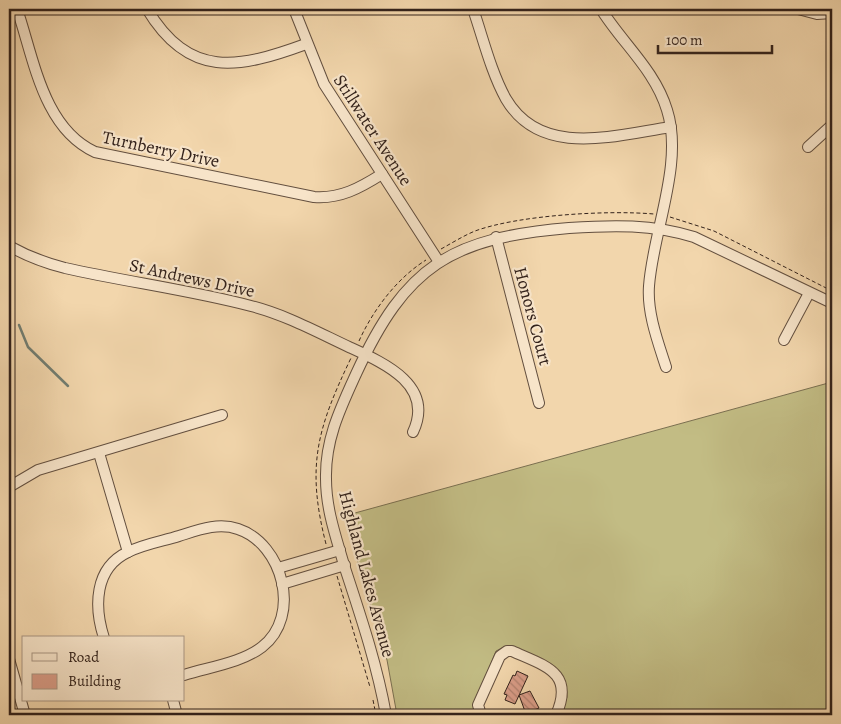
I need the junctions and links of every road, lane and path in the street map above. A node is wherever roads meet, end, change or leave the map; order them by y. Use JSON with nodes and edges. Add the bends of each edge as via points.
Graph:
{"nodes":[{"id":1,"x":17,"y":9,"type":"edge"},
{"id":2,"x":147,"y":9,"type":"edge"},
{"id":3,"x":294,"y":9,"type":"edge"},
{"id":4,"x":473,"y":9,"type":"edge"},
{"id":5,"x":602,"y":9,"type":"edge"},
{"id":6,"x":798,"y":9,"type":"edge"},
{"id":7,"x":832,"y":13,"type":"edge"},
{"id":8,"x":306,"y":44,"type":"junction"},
{"id":9,"x":832,"y":125,"type":"edge"},
{"id":10,"x":671,"y":127,"type":"junction"},
{"id":11,"x":808,"y":147,"type":"dead end"},
{"id":12,"x":382,"y":174,"type":"junction"},
{"id":13,"x":661,"y":216,"type":"junction"},
{"id":14,"x":659,"y":228,"type":"junction"},
{"id":15,"x":496,"y":237,"type":"junction"},
{"id":16,"x":9,"y":246,"type":"edge"},
{"id":17,"x":437,"y":258,"type":"junction"},
{"id":18,"x":832,"y":291,"type":"edge"},
{"id":19,"x":809,"y":293,"type":"junction"},
{"id":20,"x":832,"y":303,"type":"edge"},
{"id":21,"x":784,"y":340,"type":"dead end"},
{"id":22,"x":355,"y":350,"type":"junction"},
{"id":23,"x":365,"y":354,"type":"junction"},
{"id":24,"x":666,"y":367,"type":"dead end"},
{"id":25,"x":539,"y":403,"type":"dead end"},
{"id":26,"x":222,"y":415,"type":"dead end"},
{"id":27,"x":413,"y":432,"type":"dead end"},
{"id":28,"x":99,"y":452,"type":"junction"},
{"id":29,"x":9,"y":487,"type":"edge"},
{"id":30,"x":340,"y":550,"type":"junction"},
{"id":31,"x":128,"y":552,"type":"junction"},
{"id":32,"x":329,"y":554,"type":"junction"},
{"id":33,"x":344,"y":565,"type":"junction"},
{"id":34,"x":278,"y":568,"type":"junction"},
{"id":35,"x":334,"y":568,"type":"junction"},
{"id":36,"x":282,"y":584,"type":"junction"},
{"id":37,"x":103,"y":636,"type":"edge"},
{"id":38,"x":9,"y":659,"type":"edge"},
{"id":39,"x":185,"y":675,"type":"edge"},
{"id":40,"x":371,"y":691,"type":"dead end"},
{"id":41,"x":373,"y":698,"type":"dead end"},
{"id":42,"x":174,"y":702,"type":"edge"},
{"id":43,"x":25,"y":715,"type":"edge"},
{"id":44,"x":177,"y":715,"type":"edge"},
{"id":45,"x":376,"y":715,"type":"edge"},
{"id":46,"x":386,"y":715,"type":"edge"},
{"id":47,"x":481,"y":715,"type":"edge"},
{"id":48,"x":556,"y":715,"type":"edge"}],
"edges":[{"from":1,"to":12,"type":"street","name":"Turnberry Drive","via":[[54,116],[72,138],[95,152],[314,197],[354,191]]},
{"from":2,"to":8,"type":"street","via":[[172,43],[183,51],[208,60],[223,63],[253,61]]},
{"from":3,"to":8,"type":"street","name":"Stillwater Avenue"},
{"from":4,"to":10,"type":"street","via":[[506,98],[532,126],[549,135],[572,139]]},
{"from":5,"to":10,"type":"street","via":[[655,81],[666,104]]},
{"from":6,"to":7,"type":"street","via":[[817,14]]},
{"from":8,"to":12,"type":"street","name":"Stillwater Avenue","via":[[324,84]]},
{"from":9,"to":11,"type":"street"},
{"from":10,"to":13,"type":"street","via":[[669,172]]},
{"from":12,"to":17,"type":"street","name":"Stillwater Avenue"},
{"from":13,"to":14,"type":"street"},
{"from":13,"to":17,"type":"path","via":[[608,213],[520,220],[476,231]]},
{"from":13,"to":18,"type":"path","via":[[714,231]]},
{"from":14,"to":15,"type":"street","name":"Highland Lakes Avenue","via":[[609,225]]},
{"from":14,"to":19,"type":"street","name":"Highland Lakes Avenue","via":[[703,240]]},
{"from":14,"to":24,"type":"street","via":[[649,298]]},
{"from":15,"to":17,"type":"street","name":"Highland Lakes Avenue"},
{"from":15,"to":25,"type":"street","name":"Honors Court"},
{"from":16,"to":22,"type":"street","name":"St Andrews Drive","via":[[66,268],[252,306],[301,324]]},
{"from":17,"to":22,"type":"path","via":[[414,267],[393,290]]},
{"from":17,"to":23,"type":"street","name":"Highland Lakes Avenue","via":[[399,298]]},
{"from":19,"to":20,"type":"street","name":"Highland Lakes Avenue"},
{"from":19,"to":21,"type":"street"},
{"from":22,"to":23,"type":"street","name":"St Andrews Drive"},
{"from":22,"to":32,"type":"path","via":[[326,412],[316,453],[316,496]]},
{"from":23,"to":27,"type":"street","name":"St Andrews Drive","via":[[396,372],[408,384],[418,406]]},
{"from":23,"to":30,"type":"street","name":"Highland Lakes Avenue","via":[[334,423],[327,450],[326,491]]},
{"from":26,"to":28,"type":"street"},
{"from":28,"to":29,"type":"street","via":[[38,470]]},
{"from":28,"to":31,"type":"street"},
{"from":30,"to":32,"type":"street"},
{"from":30,"to":33,"type":"street","name":"Highland Lakes Avenue"},
{"from":31,"to":34,"type":"street","via":[[208,527],[229,526],[260,541]]},
{"from":31,"to":37,"type":"street","via":[[112,565],[99,589],[99,622]]},
{"from":32,"to":34,"type":"street"},
{"from":33,"to":35,"type":"street"},
{"from":33,"to":46,"type":"street","name":"Highland Lakes Avenue","via":[[379,678]]},
{"from":34,"to":36,"type":"street"},
{"from":35,"to":36,"type":"street"},
{"from":35,"to":40,"type":"path"},
{"from":36,"to":39,"type":"street","via":[[282,616],[265,645],[240,659]]},
{"from":38,"to":43,"type":"street"},
{"from":41,"to":45,"type":"path"},
{"from":42,"to":44,"type":"street"},
{"from":47,"to":48,"type":"street","via":[[478,705],[500,656],[512,651],[558,676],[564,695]]}]}
